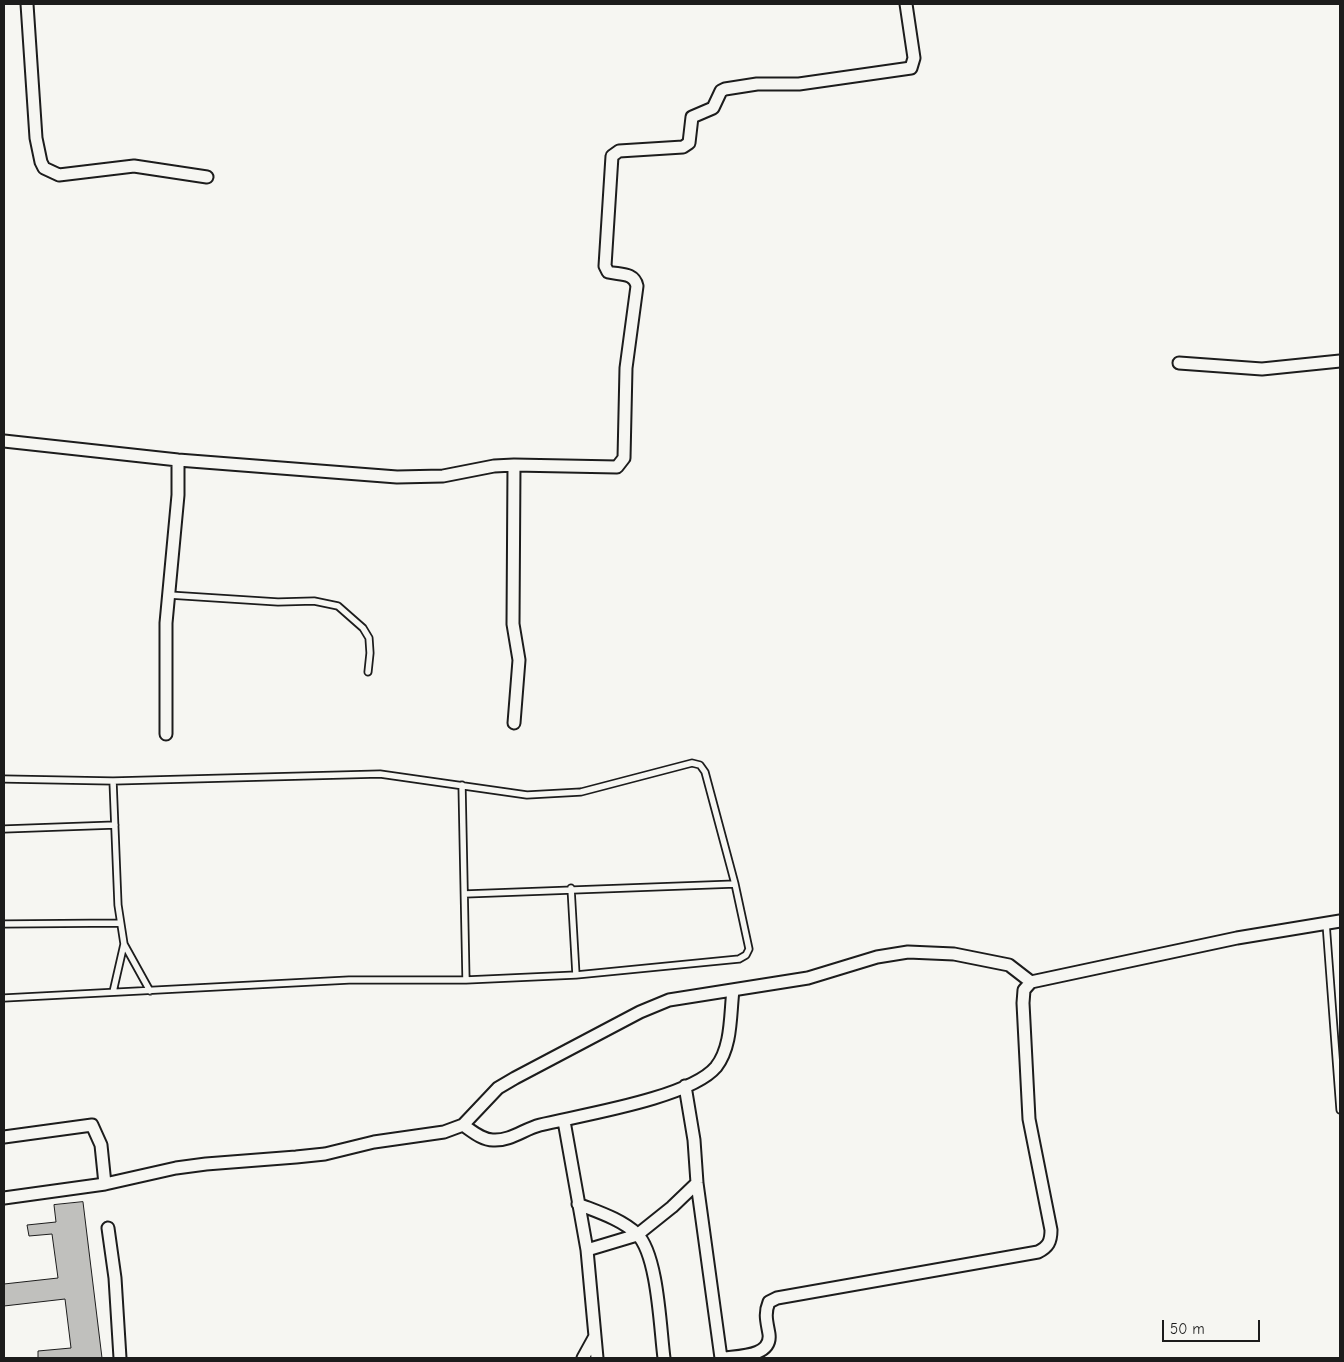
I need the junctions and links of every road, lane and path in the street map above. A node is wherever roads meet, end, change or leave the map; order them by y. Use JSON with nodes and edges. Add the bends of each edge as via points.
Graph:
{"nodes":[{"id":1,"x":26,"y":4,"type":"edge"},
{"id":2,"x":906,"y":4,"type":"edge"},
{"id":3,"x":207,"y":176,"type":"dead end"},
{"id":4,"x":1340,"y":361,"type":"edge"},
{"id":5,"x":1178,"y":363,"type":"dead end"},
{"id":6,"x":4,"y":442,"type":"edge"},
{"id":7,"x":178,"y":460,"type":"junction"},
{"id":8,"x":514,"y":465,"type":"junction"},
{"id":9,"x":169,"y":595,"type":"junction"},
{"id":10,"x":368,"y":672,"type":"dead end"},
{"id":11,"x":514,"y":723,"type":"dead end"},
{"id":12,"x":166,"y":734,"type":"dead end"},
{"id":13,"x":4,"y":780,"type":"edge"},
{"id":14,"x":113,"y":781,"type":"junction"},
{"id":15,"x":462,"y":785,"type":"junction"},
{"id":16,"x":115,"y":825,"type":"junction"},
{"id":17,"x":4,"y":829,"type":"edge"},
{"id":18,"x":735,"y":884,"type":"junction"},
{"id":19,"x":571,"y":888,"type":"junction"},
{"id":20,"x":465,"y":894,"type":"junction"},
{"id":21,"x":1340,"y":921,"type":"edge"},
{"id":22,"x":1326,"y":922,"type":"junction"},
{"id":23,"x":120,"y":923,"type":"junction"},
{"id":24,"x":4,"y":924,"type":"edge"},
{"id":25,"x":124,"y":944,"type":"junction"},
{"id":26,"x":576,"y":975,"type":"junction"},
{"id":27,"x":466,"y":980,"type":"junction"},
{"id":28,"x":1031,"y":982,"type":"junction"},
{"id":29,"x":733,"y":990,"type":"junction"},
{"id":30,"x":150,"y":991,"type":"junction"},
{"id":31,"x":113,"y":992,"type":"junction"},
{"id":32,"x":4,"y":998,"type":"edge"},
{"id":33,"x":685,"y":1086,"type":"junction"},
{"id":34,"x":1340,"y":1110,"type":"edge"},
{"id":35,"x":564,"y":1121,"type":"junction"},
{"id":36,"x":463,"y":1125,"type":"junction"},
{"id":37,"x":4,"y":1137,"type":"edge"},
{"id":38,"x":696,"y":1183,"type":"junction"},
{"id":39,"x":105,"y":1184,"type":"junction"},
{"id":40,"x":4,"y":1198,"type":"edge"},
{"id":41,"x":578,"y":1204,"type":"junction"},
{"id":42,"x":108,"y":1228,"type":"dead end"},
{"id":43,"x":637,"y":1235,"type":"junction"},
{"id":44,"x":587,"y":1250,"type":"junction"},
{"id":45,"x":594,"y":1338,"type":"junction"},
{"id":46,"x":120,"y":1358,"type":"edge"},
{"id":47,"x":583,"y":1358,"type":"edge"},
{"id":48,"x":597,"y":1358,"type":"edge"},
{"id":49,"x":664,"y":1358,"type":"edge"},
{"id":50,"x":720,"y":1358,"type":"edge"},
{"id":51,"x":725,"y":1358,"type":"edge"}],
"edges":[{"from":1,"to":3,"type":"street","via":[[36,138],[44,168],[59,175],[134,166]]},
{"from":2,"to":8,"type":"street","via":[[914,58],[911,68],[799,84],[756,84],[725,89],[713,108],[692,117],[689,143],[683,147],[619,151],[612,156],[605,266],[608,272],[631,275],[637,286],[626,368],[624,458],[622,464],[608,468]]},
{"from":4,"to":5,"type":"street","via":[[1262,369]]},
{"from":6,"to":7,"type":"street"},
{"from":7,"to":8,"type":"street","via":[[397,477],[443,476]]},
{"from":7,"to":9,"type":"street"},
{"from":8,"to":11,"type":"street","via":[[513,624],[519,660]]},
{"from":9,"to":10,"type":"lane","via":[[338,606],[363,628],[369,638]]},
{"from":9,"to":12,"type":"street"},
{"from":13,"to":14,"type":"lane"},
{"from":14,"to":15,"type":"lane","via":[[380,774]]},
{"from":14,"to":16,"type":"lane"},
{"from":15,"to":18,"type":"lane","via":[[527,795],[565,794],[692,762],[705,772]]},
{"from":15,"to":20,"type":"lane"},
{"from":16,"to":17,"type":"lane"},
{"from":16,"to":23,"type":"lane"},
{"from":18,"to":19,"type":"lane"},
{"from":18,"to":26,"type":"lane","via":[[748,940],[746,955],[739,959]]},
{"from":19,"to":20,"type":"lane"},
{"from":19,"to":26,"type":"lane"},
{"from":20,"to":27,"type":"lane"},
{"from":21,"to":22,"type":"street"},
{"from":22,"to":28,"type":"street","via":[[1204,944]]},
{"from":22,"to":34,"type":"lane"},
{"from":23,"to":24,"type":"lane"},
{"from":23,"to":25,"type":"lane"},
{"from":25,"to":30,"type":"lane"},
{"from":25,"to":31,"type":"lane"},
{"from":26,"to":27,"type":"lane"},
{"from":27,"to":30,"type":"lane","via":[[349,980]]},
{"from":28,"to":29,"type":"street","via":[[1009,965],[954,954],[908,952],[877,957],[808,978]]},
{"from":28,"to":51,"type":"street","via":[[1024,990],[1023,1003],[1029,1119],[1051,1230],[1051,1240],[1046,1248],[777,1298],[769,1302],[766,1309],[768,1344],[754,1354]]},
{"from":29,"to":33,"type":"street","via":[[723,1057],[714,1069]]},
{"from":29,"to":36,"type":"street","via":[[669,1000],[640,1012],[498,1088]]},
{"from":30,"to":31,"type":"lane"},
{"from":31,"to":32,"type":"lane"},
{"from":33,"to":35,"type":"street","via":[[632,1104]]},
{"from":33,"to":38,"type":"street","via":[[695,1148]]},
{"from":35,"to":36,"type":"street","via":[[492,1140],[482,1138]]},
{"from":35,"to":41,"type":"street"},
{"from":36,"to":39,"type":"street","via":[[444,1132],[374,1142],[325,1154],[206,1164]]},
{"from":37,"to":39,"type":"street","via":[[92,1125],[101,1144]]},
{"from":38,"to":43,"type":"street","via":[[666,1213]]},
{"from":38,"to":50,"type":"street"},
{"from":39,"to":40,"type":"street"},
{"from":41,"to":43,"type":"street","via":[[616,1220]]},
{"from":41,"to":44,"type":"street"},
{"from":42,"to":46,"type":"street"},
{"from":43,"to":44,"type":"street"},
{"from":43,"to":49,"type":"street","via":[[647,1251],[654,1277]]},
{"from":44,"to":45,"type":"street"},
{"from":45,"to":47,"type":"street"},
{"from":45,"to":48,"type":"street"}]}
